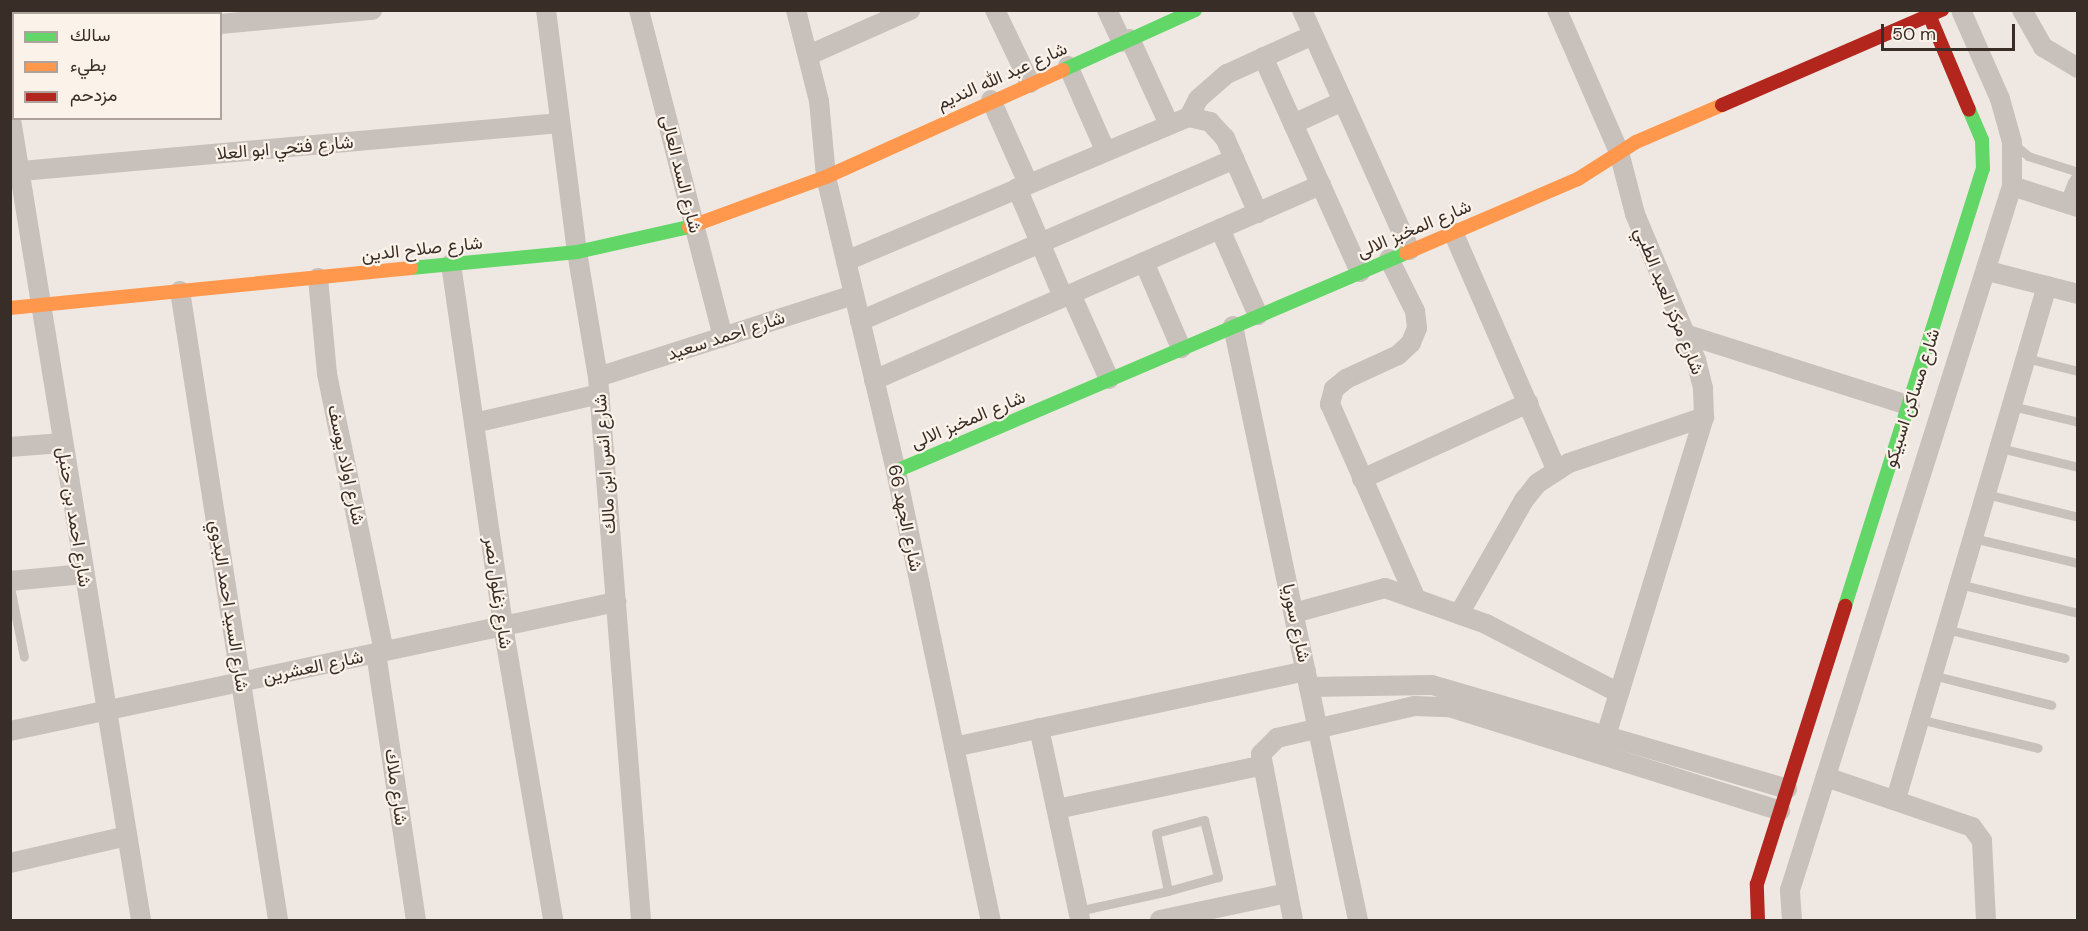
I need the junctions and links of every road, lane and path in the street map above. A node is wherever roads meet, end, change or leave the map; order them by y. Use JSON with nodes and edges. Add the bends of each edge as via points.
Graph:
{"nodes":[{"id":1,"x":372,"y":10,"type":"edge"},
{"id":2,"x":546,"y":10,"type":"edge"},
{"id":3,"x":639,"y":10,"type":"edge"},
{"id":4,"x":796,"y":10,"type":"edge"},
{"id":5,"x":910,"y":10,"type":"edge"},
{"id":6,"x":1107,"y":10,"type":"edge"},
{"id":7,"x":1194,"y":10,"type":"edge"},
{"id":8,"x":1302,"y":10,"type":"edge"},
{"id":9,"x":1557,"y":10,"type":"edge"},
{"id":10,"x":1961,"y":10,"type":"edge"},
{"id":11,"x":2022,"y":10,"type":"edge"},
{"id":12,"x":1001,"y":12,"type":"edge"},
{"id":13,"x":1933,"y":12,"type":"edge"},
{"id":14,"x":271,"y":15,"type":"edge"},
{"id":15,"x":222,"y":24,"type":"edge"},
{"id":16,"x":1313,"y":35,"type":"junction"},
{"id":17,"x":1126,"y":41,"type":"junction"},
{"id":18,"x":809,"y":55,"type":"junction"},
{"id":19,"x":1263,"y":57,"type":"junction"},
{"id":20,"x":1068,"y":66,"type":"junction"},
{"id":21,"x":2078,"y":68,"type":"edge"},
{"id":22,"x":1030,"y":83,"type":"junction"},
{"id":23,"x":991,"y":100,"type":"junction"},
{"id":24,"x":1343,"y":101,"type":"junction"},
{"id":25,"x":10,"y":113,"type":"edge"},
{"id":26,"x":1190,"y":117,"type":"junction"},
{"id":27,"x":1168,"y":122,"type":"junction"},
{"id":28,"x":560,"y":123,"type":"junction"},
{"id":29,"x":1293,"y":124,"type":"junction"},
{"id":30,"x":2012,"y":142,"type":"junction"},
{"id":31,"x":1105,"y":150,"type":"junction"},
{"id":32,"x":1619,"y":152,"type":"junction"},
{"id":33,"x":1235,"y":159,"type":"junction"},
{"id":34,"x":16,"y":172,"type":"edge"},
{"id":35,"x":2078,"y":172,"type":"edge"},
{"id":36,"x":826,"y":177,"type":"junction"},
{"id":37,"x":2078,"y":183,"type":"edge"},
{"id":38,"x":1321,"y":185,"type":"junction"},
{"id":39,"x":1022,"y":186,"type":"junction"},
{"id":40,"x":2012,"y":186,"type":"junction"},
{"id":41,"x":2074,"y":206,"type":"edge"},
{"id":42,"x":1258,"y":213,"type":"junction"},
{"id":43,"x":695,"y":226,"type":"junction"},
{"id":44,"x":1220,"y":229,"type":"junction"},
{"id":45,"x":1453,"y":232,"type":"junction"},
{"id":46,"x":1040,"y":244,"type":"junction"},
{"id":47,"x":1410,"y":250,"type":"junction"},
{"id":48,"x":577,"y":252,"type":"junction"},
{"id":49,"x":1389,"y":259,"type":"junction"},
{"id":50,"x":846,"y":261,"type":"junction"},
{"id":51,"x":1143,"y":262,"type":"junction"},
{"id":52,"x":451,"y":264,"type":"junction"},
{"id":53,"x":1988,"y":270,"type":"junction"},
{"id":54,"x":1360,"y":272,"type":"junction"},
{"id":55,"x":318,"y":278,"type":"junction"},
{"id":56,"x":2047,"y":286,"type":"junction"},
{"id":57,"x":180,"y":291,"type":"junction"},
{"id":58,"x":2078,"y":294,"type":"edge"},
{"id":59,"x":854,"y":295,"type":"junction"},
{"id":60,"x":1067,"y":295,"type":"junction"},
{"id":61,"x":39,"y":305,"type":"junction"},
{"id":62,"x":10,"y":308,"type":"edge"},
{"id":63,"x":1258,"y":315,"type":"junction"},
{"id":64,"x":860,"y":321,"type":"junction"},
{"id":65,"x":1233,"y":326,"type":"junction"},
{"id":66,"x":1685,"y":334,"type":"junction"},
{"id":67,"x":723,"y":337,"type":"junction"},
{"id":68,"x":1181,"y":348,"type":"junction"},
{"id":69,"x":2026,"y":358,"type":"junction"},
{"id":70,"x":2078,"y":371,"type":"edge"},
{"id":71,"x":1109,"y":379,"type":"junction"},
{"id":72,"x":874,"y":380,"type":"junction"},
{"id":73,"x":599,"y":386,"type":"junction"},
{"id":74,"x":1528,"y":403,"type":"junction"},
{"id":75,"x":1910,"y":406,"type":"junction"},
{"id":76,"x":2012,"y":406,"type":"junction"},
{"id":77,"x":1704,"y":417,"type":"junction"},
{"id":78,"x":2078,"y":422,"type":"edge"},
{"id":79,"x":474,"y":423,"type":"junction"},
{"id":80,"x":62,"y":443,"type":"junction"},
{"id":81,"x":10,"y":447,"type":"edge"},
{"id":82,"x":2000,"y":448,"type":"junction"},
{"id":83,"x":2078,"y":468,"type":"edge"},
{"id":84,"x":1556,"y":469,"type":"junction"},
{"id":85,"x":896,"y":471,"type":"junction"},
{"id":86,"x":1362,"y":479,"type":"junction"},
{"id":87,"x":1986,"y":495,"type":"junction"},
{"id":88,"x":2078,"y":517,"type":"edge"},
{"id":89,"x":1973,"y":538,"type":"junction"},
{"id":90,"x":2078,"y":564,"type":"edge"},
{"id":91,"x":84,"y":574,"type":"junction"},
{"id":92,"x":10,"y":581,"type":"edge"},
{"id":93,"x":1959,"y":584,"type":"junction"},
{"id":94,"x":10,"y":587,"type":"edge"},
{"id":95,"x":1416,"y":599,"type":"junction"},
{"id":96,"x":616,"y":602,"type":"junction"},
{"id":97,"x":1294,"y":613,"type":"junction"},
{"id":98,"x":2078,"y":613,"type":"edge"},
{"id":99,"x":1459,"y":614,"type":"junction"},
{"id":100,"x":502,"y":626,"type":"junction"},
{"id":101,"x":1946,"y":629,"type":"junction"},
{"id":102,"x":380,"y":652,"type":"junction"},
{"id":103,"x":24,"y":657,"type":"dead end"},
{"id":104,"x":2065,"y":658,"type":"dead end"},
{"id":105,"x":1932,"y":675,"type":"junction"},
{"id":106,"x":1307,"y":679,"type":"junction"},
{"id":107,"x":240,"y":682,"type":"junction"},
{"id":108,"x":1619,"y":693,"type":"junction"},
{"id":109,"x":2051,"y":705,"type":"dead end"},
{"id":110,"x":106,"y":711,"type":"junction"},
{"id":111,"x":1919,"y":719,"type":"junction"},
{"id":112,"x":1040,"y":728,"type":"junction"},
{"id":113,"x":1318,"y":729,"type":"junction"},
{"id":114,"x":10,"y":732,"type":"edge"},
{"id":115,"x":1606,"y":736,"type":"junction"},
{"id":116,"x":954,"y":747,"type":"junction"},
{"id":117,"x":2038,"y":748,"type":"dead end"},
{"id":118,"x":1260,"y":766,"type":"junction"},
{"id":119,"x":1826,"y":777,"type":"junction"},
{"id":120,"x":1787,"y":789,"type":"junction"},
{"id":121,"x":1896,"y":799,"type":"junction"},
{"id":122,"x":1057,"y":809,"type":"junction"},
{"id":123,"x":1780,"y":812,"type":"junction"},
{"id":124,"x":127,"y":836,"type":"junction"},
{"id":125,"x":10,"y":862,"type":"edge"},
{"id":126,"x":1168,"y":891,"type":"junction"},
{"id":127,"x":1287,"y":893,"type":"junction"},
{"id":128,"x":1079,"y":916,"type":"edge"},
{"id":129,"x":1987,"y":920,"type":"edge"},
{"id":130,"x":141,"y":921,"type":"edge"},
{"id":131,"x":278,"y":921,"type":"edge"},
{"id":132,"x":416,"y":921,"type":"edge"},
{"id":133,"x":553,"y":921,"type":"edge"},
{"id":134,"x":641,"y":921,"type":"edge"},
{"id":135,"x":991,"y":921,"type":"edge"},
{"id":136,"x":1160,"y":921,"type":"edge"},
{"id":137,"x":1293,"y":921,"type":"edge"},
{"id":138,"x":1358,"y":921,"type":"edge"},
{"id":139,"x":1758,"y":921,"type":"edge"},
{"id":140,"x":1792,"y":921,"type":"edge"}],
"edges":[{"from":1,"to":14,"type":"street"},
{"from":2,"to":28,"type":"street","name":"شارع انس ابن مالك"},
{"from":3,"to":43,"type":"street","name":"شارع السد العالى"},
{"from":4,"to":18,"type":"street","name":"شارع الجهد 66"},
{"from":5,"to":18,"type":"street"},
{"from":6,"to":17,"type":"street"},
{"from":7,"to":17,"type":"street","name":"شارع عبد الله النديم"},
{"from":8,"to":16,"type":"street"},
{"from":9,"to":32,"type":"street","name":"شارع مركز العبد الطبي"},
{"from":10,"to":30,"type":"street","name":"شارع مساكن اسبيكو","via":[[2000,99]]},
{"from":11,"to":21,"type":"street","via":[[2043,46]]},
{"from":12,"to":22,"type":"street"},
{"from":13,"to":32,"type":"street","name":"شارع المخبز الالى"},
{"from":13,"to":75,"type":"street","name":"شارع مساكن اسبيكو","via":[[1982,140],[1983,169]]},
{"from":14,"to":15,"type":"street"},
{"from":16,"to":19,"type":"street"},
{"from":16,"to":24,"type":"street"},
{"from":17,"to":20,"type":"street","name":"شارع عبد الله النديم"},
{"from":17,"to":27,"type":"street"},
{"from":18,"to":36,"type":"street","name":"شارع الجهد 66"},
{"from":19,"to":26,"type":"street","via":[[1211,85]]},
{"from":19,"to":29,"type":"street"},
{"from":20,"to":22,"type":"street","name":"شارع عبد الله النديم"},
{"from":20,"to":31,"type":"street"},
{"from":22,"to":23,"type":"street","name":"شارع عبد الله النديم"},
{"from":23,"to":36,"type":"street","name":"شارع عبد الله النديم"},
{"from":23,"to":39,"type":"street"},
{"from":24,"to":29,"type":"street"},
{"from":24,"to":47,"type":"street"},
{"from":25,"to":34,"type":"street","name":"شارع احمد بن حنبل"},
{"from":26,"to":27,"type":"street"},
{"from":26,"to":33,"type":"street","via":[[1210,123],[1225,138]]},
{"from":27,"to":31,"type":"street"},
{"from":28,"to":34,"type":"street","name":"شارع فتحي ابو العلا"},
{"from":28,"to":48,"type":"street","name":"شارع انس ابن مالك"},
{"from":29,"to":38,"type":"street"},
{"from":30,"to":35,"type":"lane","via":[[2028,156]]},
{"from":30,"to":40,"type":"street","name":"شارع مساكن اسبيكو"},
{"from":31,"to":39,"type":"street"},
{"from":32,"to":45,"type":"street","name":"شارع المخبز الالى","via":[[1578,179]]},
{"from":32,"to":66,"type":"street","name":"شارع مركز العبد الطبي","via":[[1635,214]]},
{"from":33,"to":42,"type":"street"},
{"from":33,"to":46,"type":"street"},
{"from":34,"to":61,"type":"street","name":"شارع احمد بن حنبل"},
{"from":36,"to":43,"type":"street","name":"شارع صلاح الدين"},
{"from":36,"to":50,"type":"street","name":"شارع الجهد 66"},
{"from":37,"to":41,"type":"street"},
{"from":38,"to":42,"type":"street"},
{"from":38,"to":54,"type":"street"},
{"from":39,"to":46,"type":"street"},
{"from":39,"to":50,"type":"street"},
{"from":40,"to":41,"type":"street"},
{"from":40,"to":53,"type":"street","name":"شارع مساكن اسبيكو"},
{"from":42,"to":44,"type":"street"},
{"from":43,"to":48,"type":"street","name":"شارع صلاح الدين"},
{"from":43,"to":67,"type":"street","name":"شارع السد العالى"},
{"from":44,"to":51,"type":"street"},
{"from":44,"to":63,"type":"street"},
{"from":45,"to":47,"type":"street","name":"شارع المخبز الالى"},
{"from":45,"to":74,"type":"street"},
{"from":46,"to":60,"type":"street"},
{"from":46,"to":64,"type":"street"},
{"from":47,"to":49,"type":"street","name":"شارع المخبز الالى"},
{"from":48,"to":52,"type":"street","name":"شارع صلاح الدين"},
{"from":48,"to":73,"type":"street","name":"شارع انس ابن مالك"},
{"from":49,"to":54,"type":"street","name":"شارع المخبز الالى"},
{"from":49,"to":86,"type":"street","via":[[1415,311],[1417,327],[1411,343],[1398,355],[1346,379],[1334,389],[1330,404]]},
{"from":50,"to":59,"type":"street","name":"شارع الجهد 66"},
{"from":51,"to":60,"type":"street"},
{"from":51,"to":68,"type":"street"},
{"from":52,"to":55,"type":"street","name":"شارع صلاح الدين"},
{"from":52,"to":79,"type":"street","name":"شارع زغلول نصر"},
{"from":53,"to":56,"type":"street"},
{"from":53,"to":119,"type":"street","name":"شارع مساكن اسبيكو"},
{"from":54,"to":63,"type":"street","name":"شارع المخبز الالى"},
{"from":55,"to":57,"type":"street","name":"شارع صلاح الدين"},
{"from":55,"to":102,"type":"street","name":"شارع اولاد يوسف","via":[[327,374]]},
{"from":56,"to":58,"type":"street"},
{"from":56,"to":69,"type":"street"},
{"from":57,"to":61,"type":"street","name":"شارع صلاح الدين"},
{"from":57,"to":107,"type":"street","name":"شارع السيد احمد البدوي"},
{"from":59,"to":64,"type":"street","name":"شارع الجهد 66"},
{"from":59,"to":67,"type":"street","name":"شارع احمد سعيد"},
{"from":60,"to":71,"type":"street"},
{"from":60,"to":72,"type":"street"},
{"from":61,"to":62,"type":"street","name":"شارع صلاح الدين"},
{"from":61,"to":80,"type":"street","name":"شارع احمد بن حنبل"},
{"from":63,"to":65,"type":"street","name":"شارع المخبز الالى"},
{"from":64,"to":72,"type":"street","name":"شارع الجهد 66"},
{"from":65,"to":68,"type":"street","name":"شارع المخبز الالى"},
{"from":65,"to":97,"type":"street","name":"شارع سوريا"},
{"from":66,"to":75,"type":"street"},
{"from":66,"to":77,"type":"street","name":"شارع مركز العبد الطبي","via":[[1696,360]]},
{"from":67,"to":73,"type":"street","name":"شارع احمد سعيد"},
{"from":68,"to":71,"type":"street","name":"شارع المخبز الالى"},
{"from":69,"to":70,"type":"lane"},
{"from":69,"to":76,"type":"street"},
{"from":71,"to":85,"type":"street","name":"شارع المخبز الالى"},
{"from":72,"to":85,"type":"street","name":"شارع الجهد 66"},
{"from":73,"to":79,"type":"street","name":"شارع احمد سعيد"},
{"from":73,"to":96,"type":"street","name":"شارع انس ابن مالك"},
{"from":74,"to":84,"type":"street"},
{"from":74,"to":86,"type":"street"},
{"from":75,"to":120,"type":"street","name":"شارع مساكن اسبيكو"},
{"from":76,"to":78,"type":"lane"},
{"from":76,"to":82,"type":"street"},
{"from":77,"to":84,"type":"street"},
{"from":77,"to":108,"type":"street","name":"شارع مركز العبد الطبي"},
{"from":79,"to":100,"type":"street","name":"شارع زغلول نصر"},
{"from":80,"to":81,"type":"street"},
{"from":80,"to":91,"type":"street","name":"شارع احمد بن حنبل"},
{"from":82,"to":83,"type":"lane"},
{"from":82,"to":87,"type":"street"},
{"from":84,"to":99,"type":"street","via":[[1524,500]]},
{"from":85,"to":116,"type":"street","name":"شارع الجهد 66"},
{"from":86,"to":95,"type":"street"},
{"from":87,"to":88,"type":"lane"},
{"from":87,"to":89,"type":"street"},
{"from":89,"to":90,"type":"lane"},
{"from":89,"to":93,"type":"street"},
{"from":91,"to":92,"type":"street"},
{"from":91,"to":110,"type":"street","name":"شارع احمد بن حنبل"},
{"from":93,"to":98,"type":"lane"},
{"from":93,"to":101,"type":"street"},
{"from":94,"to":103,"type":"lane"},
{"from":95,"to":97,"type":"street","via":[[1376,587]]},
{"from":95,"to":99,"type":"street"},
{"from":96,"to":100,"type":"street","name":"شارع العشرين"},
{"from":96,"to":134,"type":"street","name":"شارع انس ابن مالك"},
{"from":97,"to":106,"type":"street","name":"شارع سوريا"},
{"from":99,"to":108,"type":"street"},
{"from":100,"to":102,"type":"street","name":"شارع العشرين"},
{"from":100,"to":133,"type":"street","name":"شارع زغلول نصر"},
{"from":101,"to":104,"type":"lane"},
{"from":101,"to":105,"type":"street"},
{"from":102,"to":107,"type":"street","name":"شارع العشرين"},
{"from":102,"to":132,"type":"street","name":"شارع ملاك"},
{"from":105,"to":109,"type":"lane"},
{"from":105,"to":111,"type":"street"},
{"from":106,"to":112,"type":"street"},
{"from":106,"to":113,"type":"street","name":"شارع سوريا"},
{"from":106,"to":115,"type":"street","via":[[1432,685]]},
{"from":107,"to":110,"type":"street","name":"شارع العشرين"},
{"from":107,"to":131,"type":"street","name":"شارع السيد احمد البدوي"},
{"from":108,"to":115,"type":"street","name":"شارع مركز العبد الطبي"},
{"from":110,"to":114,"type":"street","name":"شارع العشرين"},
{"from":110,"to":124,"type":"street","name":"شارع احمد بن حنبل"},
{"from":111,"to":117,"type":"lane"},
{"from":111,"to":121,"type":"street"},
{"from":112,"to":116,"type":"street"},
{"from":112,"to":122,"type":"street"},
{"from":113,"to":118,"type":"street","via":[[1267,744]]},
{"from":113,"to":123,"type":"street","via":[[1438,704]]},
{"from":113,"to":138,"type":"street","name":"شارع سوريا"},
{"from":115,"to":120,"type":"street"},
{"from":116,"to":135,"type":"street","name":"شارع الجهد 66"},
{"from":118,"to":122,"type":"street"},
{"from":118,"to":127,"type":"street"},
{"from":119,"to":121,"type":"street"},
{"from":119,"to":140,"type":"street","name":"شارع مساكن اسبيكو","via":[[1790,890]]},
{"from":120,"to":123,"type":"street","name":"شارع مساكن اسبيكو"},
{"from":121,"to":129,"type":"street","via":[[1972,827],[1982,842]]},
{"from":122,"to":128,"type":"street"},
{"from":123,"to":139,"type":"street","name":"شارع مساكن اسبيكو","via":[[1757,884]]},
{"from":124,"to":125,"type":"street"},
{"from":124,"to":130,"type":"street","name":"شارع احمد بن حنبل"},
{"from":126,"to":126,"type":"lane","via":[[1156,833],[1204,820],[1218,877]]},
{"from":126,"to":128,"type":"lane"},
{"from":127,"to":136,"type":"street"},
{"from":127,"to":137,"type":"street"}]}
